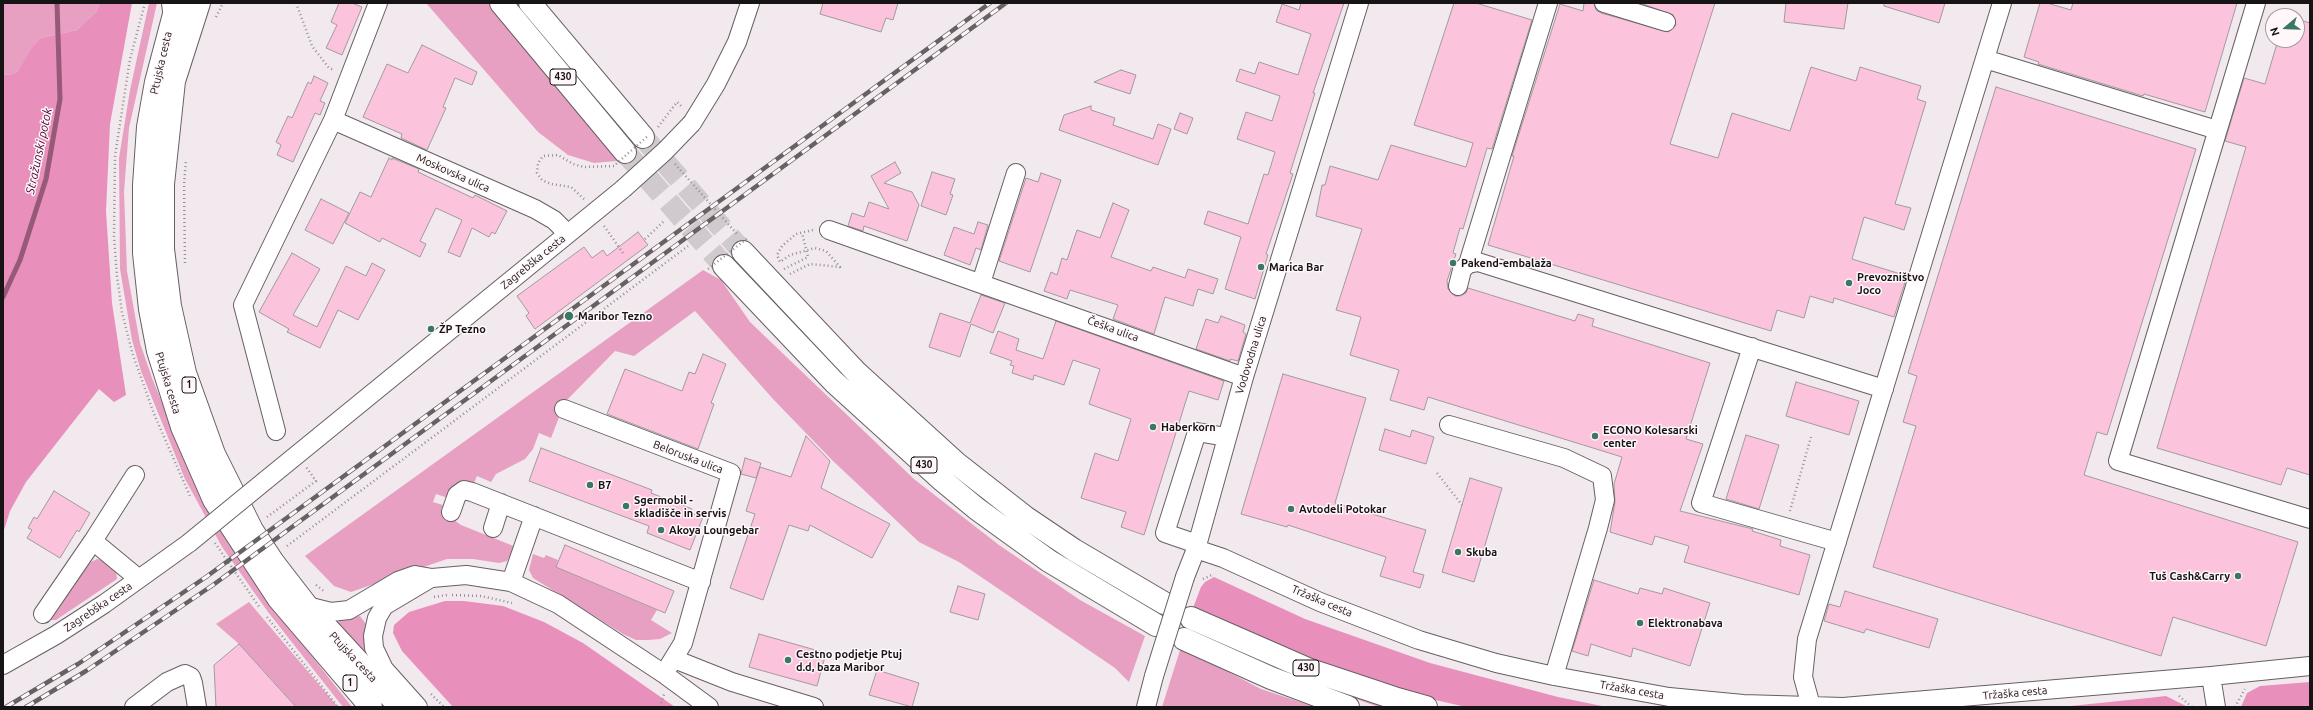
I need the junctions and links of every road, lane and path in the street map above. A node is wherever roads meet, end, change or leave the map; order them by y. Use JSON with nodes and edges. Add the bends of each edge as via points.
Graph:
{"nodes":[{"id":1,"x":199,"y":3,"type":"edge"},
{"id":2,"x":223,"y":3,"type":"edge"},
{"id":3,"x":296,"y":3,"type":"edge"},
{"id":4,"x":378,"y":3,"type":"edge"},
{"id":5,"x":501,"y":3,"type":"edge"},
{"id":6,"x":530,"y":3,"type":"edge"},
{"id":7,"x":750,"y":3,"type":"edge"},
{"id":8,"x":1359,"y":3,"type":"edge"},
{"id":9,"x":1548,"y":3,"type":"edge"},
{"id":10,"x":1604,"y":3,"type":"edge"},
{"id":11,"x":2002,"y":3,"type":"edge"},
{"id":12,"x":2256,"y":3,"type":"edge"},
{"id":13,"x":175,"y":6,"type":"edge"},
{"id":14,"x":1666,"y":22,"type":"dead end"},
{"id":15,"x":213,"y":24,"type":"dead end"},
{"id":16,"x":1985,"y":60,"type":"junction"},
{"id":17,"x":349,"y":78,"type":"junction"},
{"id":18,"x":666,"y":114,"type":"dead end"},
{"id":19,"x":688,"y":115,"type":"junction"},
{"id":20,"x":334,"y":120,"type":"junction"},
{"id":21,"x":2217,"y":130,"type":"junction"},
{"id":22,"x":648,"y":137,"type":"joint"},
{"id":23,"x":187,"y":154,"type":"dead end"},
{"id":24,"x":621,"y":158,"type":"junction"},
{"id":25,"x":673,"y":162,"type":"dead end"},
{"id":26,"x":1016,"y":174,"type":"dead end"},
{"id":27,"x":588,"y":202,"type":"dead end"},
{"id":28,"x":665,"y":220,"type":"dead end"},
{"id":29,"x":602,"y":222,"type":"dead end"},
{"id":30,"x":829,"y":230,"type":"joint"},
{"id":31,"x":802,"y":233,"type":"junction"},
{"id":32,"x":568,"y":234,"type":"junction"},
{"id":33,"x":645,"y":239,"type":"dead end"},
{"id":34,"x":749,"y":244,"type":"junction"},
{"id":35,"x":688,"y":246,"type":"dead end"},
{"id":36,"x":806,"y":250,"type":"junction"},
{"id":37,"x":623,"y":253,"type":"dead end"},
{"id":38,"x":1468,"y":264,"type":"junction"},
{"id":39,"x":186,"y":267,"type":"dead end"},
{"id":40,"x":716,"y":267,"type":"joint"},
{"id":41,"x":781,"y":272,"type":"dead end"},
{"id":42,"x":786,"y":277,"type":"dead end"},
{"id":43,"x":981,"y":283,"type":"junction"},
{"id":44,"x":1458,"y":286,"type":"dead end"},
{"id":45,"x":1752,"y":347,"type":"junction"},
{"id":46,"x":1244,"y":376,"type":"junction"},
{"id":47,"x":1884,"y":389,"type":"junction"},
{"id":48,"x":564,"y":410,"type":"dead end"},
{"id":49,"x":1449,"y":425,"type":"dead end"},
{"id":50,"x":276,"y":430,"type":"dead end"},
{"id":51,"x":1226,"y":437,"type":"junction"},
{"id":52,"x":1811,"y":437,"type":"dead end"},
{"id":53,"x":306,"y":467,"type":"dead end"},
{"id":54,"x":1437,"y":473,"type":"dead end"},
{"id":55,"x":135,"y":475,"type":"dead end"},
{"id":56,"x":501,"y":503,"type":"junction"},
{"id":57,"x":1462,"y":505,"type":"dead end"},
{"id":58,"x":263,"y":510,"type":"dead end"},
{"id":59,"x":451,"y":512,"type":"dead end"},
{"id":60,"x":534,"y":516,"type":"junction"},
{"id":61,"x":267,"y":517,"type":"junction"},
{"id":62,"x":2310,"y":519,"type":"edge"},
{"id":63,"x":271,"y":522,"type":"dead end"},
{"id":64,"x":1786,"y":527,"type":"junction"},
{"id":65,"x":493,"y":528,"type":"dead end"},
{"id":66,"x":283,"y":540,"type":"dead end"},
{"id":67,"x":93,"y":542,"type":"junction"},
{"id":68,"x":1837,"y":542,"type":"junction"},
{"id":69,"x":287,"y":546,"type":"junction"},
{"id":70,"x":1196,"y":546,"type":"junction"},
{"id":71,"x":291,"y":551,"type":"dead end"},
{"id":72,"x":432,"y":578,"type":"junction"},
{"id":73,"x":139,"y":579,"type":"junction"},
{"id":74,"x":311,"y":579,"type":"dead end"},
{"id":75,"x":511,"y":582,"type":"junction"},
{"id":76,"x":701,"y":582,"type":"junction"},
{"id":77,"x":328,"y":594,"type":"dead end"},
{"id":78,"x":430,"y":598,"type":"dead end"},
{"id":79,"x":1164,"y":603,"type":"dead end"},
{"id":80,"x":519,"y":605,"type":"dead end"},
{"id":81,"x":307,"y":606,"type":"junction"},
{"id":82,"x":43,"y":614,"type":"dead end"},
{"id":83,"x":1191,"y":618,"type":"dead end"},
{"id":84,"x":1156,"y":625,"type":"dead end"},
{"id":85,"x":1184,"y":639,"type":"dead end"},
{"id":86,"x":674,"y":659,"type":"junction"},
{"id":87,"x":3,"y":665,"type":"edge"},
{"id":88,"x":2310,"y":666,"type":"edge"},
{"id":89,"x":1554,"y":676,"type":"junction"},
{"id":90,"x":2211,"y":676,"type":"junction"},
{"id":91,"x":663,"y":682,"type":"junction"},
{"id":92,"x":429,"y":692,"type":"dead end"},
{"id":93,"x":665,"y":692,"type":"junction"},
{"id":94,"x":2241,"y":695,"type":"dead end"},
{"id":95,"x":670,"y":696,"type":"dead end"},
{"id":96,"x":1811,"y":706,"type":"junction"},
{"id":97,"x":2216,"y":706,"type":"edge"},
{"id":98,"x":134,"y":707,"type":"edge"},
{"id":99,"x":197,"y":707,"type":"edge"},
{"id":100,"x":371,"y":707,"type":"edge"},
{"id":101,"x":400,"y":707,"type":"edge"},
{"id":102,"x":418,"y":707,"type":"edge"},
{"id":103,"x":444,"y":707,"type":"edge"},
{"id":104,"x":660,"y":707,"type":"edge"},
{"id":105,"x":709,"y":707,"type":"edge"},
{"id":106,"x":814,"y":707,"type":"edge"},
{"id":107,"x":1146,"y":707,"type":"edge"},
{"id":108,"x":1348,"y":707,"type":"edge"},
{"id":109,"x":1426,"y":707,"type":"edge"},
{"id":110,"x":2235,"y":707,"type":"edge"}],
"edges":[{"from":1,"to":81,"type":"main road","name":"Ptujska cesta","number":"1","via":[[174,81],[169,118],[163,184],[163,249],[170,306],[185,373],[214,454],[252,530]]},
{"from":2,"to":15,"type":"path"},
{"from":3,"to":17,"type":"path","via":[[312,46],[329,68]]},
{"from":4,"to":17,"type":"street"},
{"from":5,"to":24,"type":"main road","number":"430"},
{"from":6,"to":22,"type":"main road","number":"430"},
{"from":7,"to":19,"type":"street","name":"Zagrebška cesta","via":[[737,42],[716,84]]},
{"from":8,"to":46,"type":"street","name":"Vodovodna ulica"},
{"from":9,"to":38,"type":"street"},
{"from":10,"to":14,"type":"street"},
{"from":11,"to":16,"type":"street"},
{"from":12,"to":21,"type":"street"},
{"from":13,"to":100,"type":"main road","name":"Ptujska cesta","number":"1","via":[[164,44],[152,104],[144,185],[144,253],[158,351],[182,427],[214,500],[278,598]]},
{"from":16,"to":21,"type":"street"},
{"from":16,"to":47,"type":"street"},
{"from":17,"to":20,"type":"street"},
{"from":18,"to":19,"type":"path","via":[[677,102]]},
{"from":19,"to":32,"type":"street","name":"Zagrebška cesta","bridge":true,"via":[[665,151]]},
{"from":20,"to":32,"type":"street","name":"Moskovska ulica","via":[[535,209],[554,220]]},
{"from":20,"to":50,"type":"street","via":[[243,305]]},
{"from":21,"to":62,"type":"street","via":[[2118,461]]},
{"from":22,"to":24,"type":"path","bridge":true},
{"from":23,"to":39,"type":"path","via":[[184,185]]},
{"from":24,"to":27,"type":"path","via":[[612,168],[584,167],[558,155],[543,156],[538,164],[537,173],[542,180],[571,188]]},
{"from":25,"to":34,"type":"path","via":[[738,236]]},
{"from":26,"to":43,"type":"street"},
{"from":28,"to":33,"type":"path"},
{"from":29,"to":37,"type":"path"},
{"from":30,"to":31,"type":"path"},
{"from":30,"to":43,"type":"street","name":"Češka ulica"},
{"from":31,"to":36,"type":"path"},
{"from":31,"to":36,"type":"path","via":[[796,234],[782,246],[778,255],[780,262],[790,255]]},
{"from":32,"to":73,"type":"street","name":"Zagrebška cesta","bridge":true,"via":[[189,542]]},
{"from":34,"to":40,"type":"path","bridge":true},
{"from":34,"to":79,"type":"main road","number":"430","via":[[857,373],[956,463],[1019,512],[1062,541]]},
{"from":35,"to":69,"type":"path"},
{"from":36,"to":41,"type":"path","via":[[808,258],[787,266]]},
{"from":36,"to":42,"type":"path","via":[[815,248],[826,251],[840,266],[810,264],[794,270]]},
{"from":38,"to":44,"type":"street","via":[[1462,270]]},
{"from":38,"to":45,"type":"street","via":[[1478,262]]},
{"from":40,"to":84,"type":"main road","number":"430","via":[[834,382],[977,509],[1050,561]]},
{"from":43,"to":46,"type":"street","name":"Češka ulica"},
{"from":45,"to":47,"type":"street"},
{"from":45,"to":64,"type":"street","via":[[1702,503]]},
{"from":46,"to":51,"type":"street","name":"Vodovodna ulica"},
{"from":47,"to":68,"type":"street"},
{"from":48,"to":76,"type":"street","name":"Beloruska ulica","via":[[731,473]]},
{"from":49,"to":89,"type":"street","via":[[1564,458],[1602,476],[1605,500]]},
{"from":51,"to":70,"type":"street","name":"Vodovodna ulica"},
{"from":51,"to":70,"type":"street","name":"Tržaška cesta","via":[[1197,432],[1165,533]]},
{"from":52,"to":64,"type":"path"},
{"from":53,"to":61,"type":"path","via":[[316,480]]},
{"from":54,"to":57,"type":"path"},
{"from":55,"to":67,"type":"street"},
{"from":56,"to":59,"type":"street","via":[[464,490],[457,495]]},
{"from":56,"to":60,"type":"street"},
{"from":56,"to":65,"type":"street"},
{"from":58,"to":61,"type":"path"},
{"from":60,"to":75,"type":"street"},
{"from":60,"to":76,"type":"street"},
{"from":61,"to":63,"type":"path"},
{"from":64,"to":68,"type":"street"},
{"from":66,"to":69,"type":"path"},
{"from":67,"to":73,"type":"street"},
{"from":67,"to":82,"type":"street"},
{"from":68,"to":96,"type":"street","via":[[1807,639],[1803,677]]},
{"from":69,"to":71,"type":"path"},
{"from":70,"to":89,"type":"street","name":"Tržaška cesta","via":[[1320,602],[1419,640],[1496,663]]},
{"from":70,"to":107,"type":"street","name":"Vodovodna ulica","bridge":true},
{"from":72,"to":75,"type":"street","via":[[466,575]]},
{"from":72,"to":81,"type":"street","via":[[415,575],[398,581],[349,610],[331,612]]},
{"from":72,"to":102,"type":"street","name":"Ptujska cesta","via":[[384,606],[374,626],[374,648],[378,659],[395,684]]},
{"from":73,"to":87,"type":"street","name":"Zagrebška cesta","via":[[56,635]]},
{"from":74,"to":77,"type":"path"},
{"from":75,"to":91,"type":"street","via":[[558,604]]},
{"from":76,"to":86,"type":"street","name":"Beloruska ulica","via":[[683,643]]},
{"from":78,"to":80,"type":"path","via":[[465,595]]},
{"from":81,"to":101,"type":"main road","name":"Ptujska cesta","number":"1"},
{"from":83,"to":109,"type":"main road","number":"430","via":[[1310,670]]},
{"from":85,"to":108,"type":"main road","number":"430","via":[[1272,678]]},
{"from":86,"to":91,"type":"street","name":"Beloruska ulica"},
{"from":86,"to":106,"type":"street","via":[[732,682]]},
{"from":88,"to":90,"type":"street","name":"Tržaška cesta"},
{"from":89,"to":96,"type":"street","name":"Tržaška cesta","via":[[1669,697],[1743,704]]},
{"from":90,"to":96,"type":"street","name":"Tržaška cesta","via":[[1892,704]]},
{"from":90,"to":97,"type":"street"},
{"from":91,"to":93,"type":"path"},
{"from":91,"to":105,"type":"street"},
{"from":92,"to":103,"type":"path"},
{"from":93,"to":95,"type":"path"},
{"from":93,"to":104,"type":"path"},
{"from":94,"to":110,"type":"path"},
{"from":98,"to":99,"type":"street","via":[[167,682],[185,674],[191,677]]}]}
